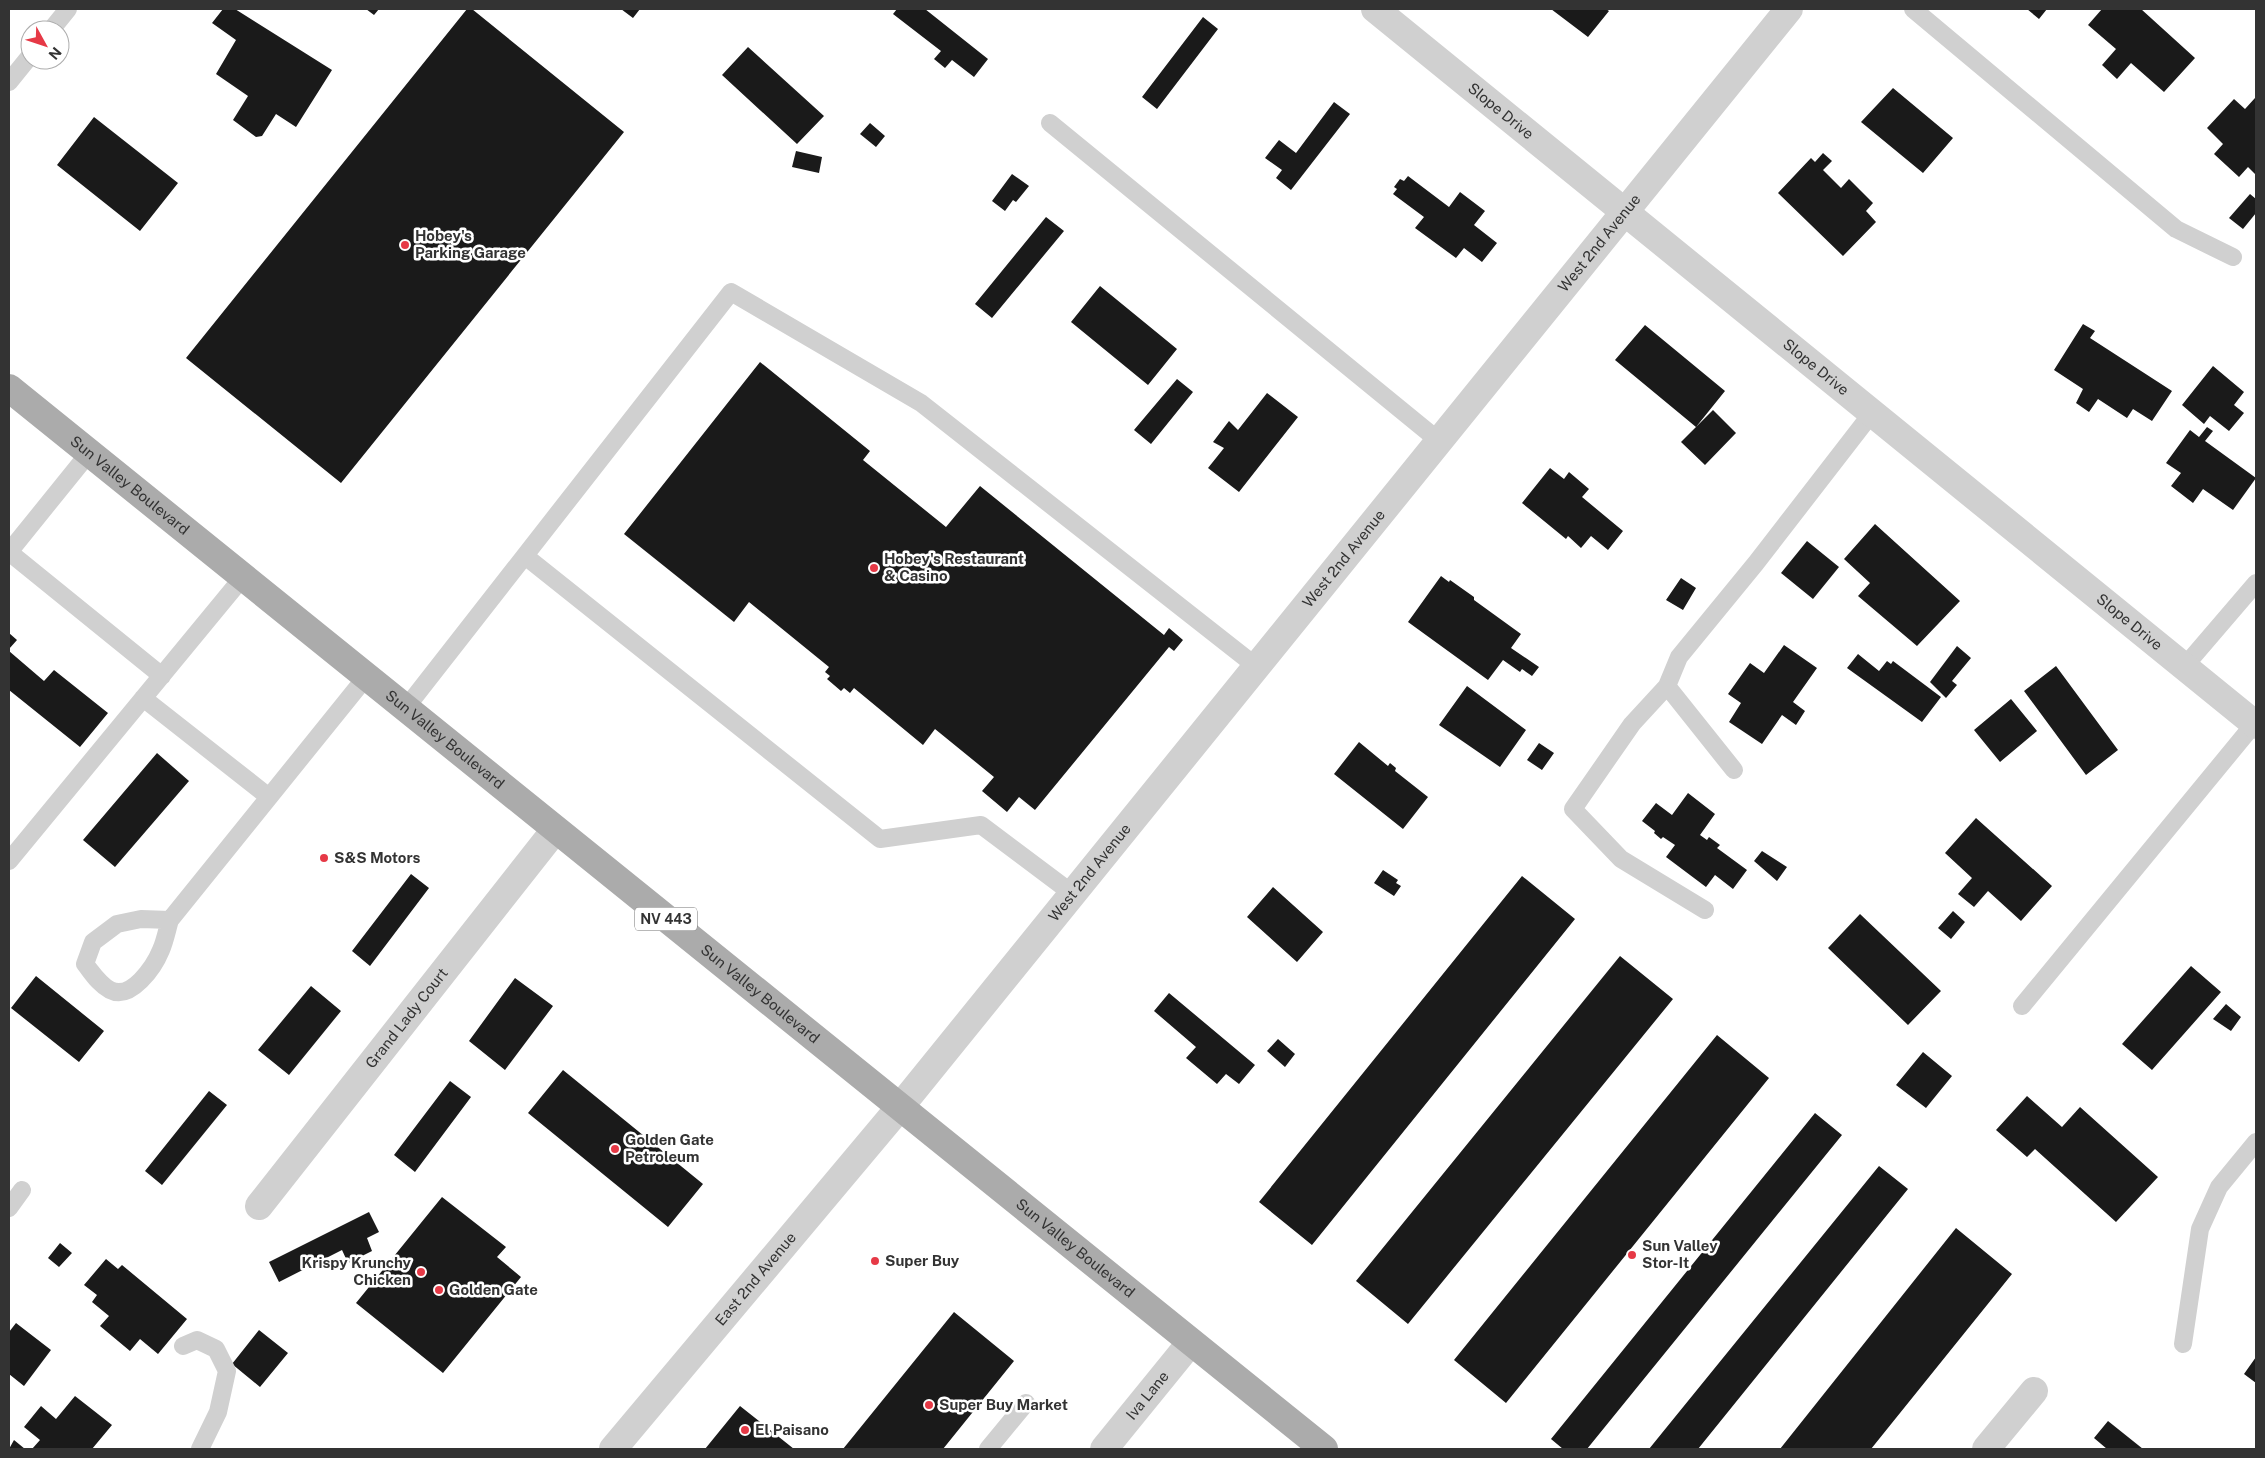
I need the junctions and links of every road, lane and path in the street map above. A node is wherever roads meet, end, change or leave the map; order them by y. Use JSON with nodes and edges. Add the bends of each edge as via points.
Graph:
{"nodes":[{"id":1,"x":68,"y":9,"type":"edge"},
{"id":2,"x":1375,"y":9,"type":"edge"},
{"id":3,"x":1789,"y":9,"type":"edge"},
{"id":4,"x":1913,"y":9,"type":"edge"},
{"id":5,"x":59,"y":20,"type":"edge"},
{"id":6,"x":20,"y":68,"type":"edge"},
{"id":7,"x":9,"y":82,"type":"edge"},
{"id":8,"x":1050,"y":123,"type":"dead end"},
{"id":9,"x":1625,"y":212,"type":"junction"},
{"id":10,"x":2233,"y":257,"type":"dead end"},
{"id":11,"x":9,"y":388,"type":"edge"},
{"id":12,"x":1872,"y":413,"type":"junction"},
{"id":13,"x":1440,"y":441,"type":"junction"},
{"id":14,"x":89,"y":453,"type":"junction"},
{"id":15,"x":9,"y":552,"type":"edge"},
{"id":16,"x":525,"y":556,"type":"junction"},
{"id":17,"x":243,"y":578,"type":"junction"},
{"id":18,"x":2256,"y":583,"type":"edge"},
{"id":19,"x":1257,"y":667,"type":"junction"},
{"id":20,"x":2184,"y":667,"type":"junction"},
{"id":21,"x":162,"y":676,"type":"junction"},
{"id":22,"x":366,"y":677,"type":"junction"},
{"id":23,"x":1667,"y":686,"type":"junction"},
{"id":24,"x":143,"y":698,"type":"junction"},
{"id":25,"x":405,"y":709,"type":"junction"},
{"id":26,"x":2255,"y":725,"type":"edge"},
{"id":27,"x":1734,"y":770,"type":"dead end"},
{"id":28,"x":269,"y":797,"type":"junction"},
{"id":29,"x":555,"y":830,"type":"junction"},
{"id":30,"x":9,"y":861,"type":"edge"},
{"id":31,"x":1073,"y":894,"type":"junction"},
{"id":32,"x":1706,"y":910,"type":"dead end"},
{"id":33,"x":170,"y":920,"type":"junction"},
{"id":34,"x":2022,"y":1006,"type":"dead end"},
{"id":35,"x":900,"y":1107,"type":"junction"},
{"id":36,"x":2256,"y":1142,"type":"edge"},
{"id":37,"x":22,"y":1190,"type":"dead end"},
{"id":38,"x":259,"y":1206,"type":"dead end"},
{"id":39,"x":9,"y":1208,"type":"edge"},
{"id":40,"x":1191,"y":1342,"type":"junction"},
{"id":41,"x":2183,"y":1344,"type":"dead end"},
{"id":42,"x":183,"y":1346,"type":"dead end"},
{"id":43,"x":2034,"y":1391,"type":"dead end"},
{"id":44,"x":1026,"y":1403,"type":"dead end"},
{"id":45,"x":200,"y":1449,"type":"edge"},
{"id":46,"x":612,"y":1449,"type":"edge"},
{"id":47,"x":988,"y":1449,"type":"edge"},
{"id":48,"x":1104,"y":1449,"type":"edge"},
{"id":49,"x":1324,"y":1449,"type":"edge"},
{"id":50,"x":1986,"y":1449,"type":"edge"}],
"edges":[{"from":1,"to":5,"type":"lane"},
{"from":2,"to":9,"type":"street","name":"Slope Drive"},
{"from":3,"to":9,"type":"street","name":"West 2nd Avenue"},
{"from":4,"to":10,"type":"lane","via":[[2176,229]]},
{"from":6,"to":7,"type":"lane"},
{"from":8,"to":13,"type":"lane"},
{"from":9,"to":12,"type":"street","name":"Slope Drive"},
{"from":9,"to":13,"type":"street","name":"West 2nd Avenue"},
{"from":11,"to":14,"type":"main road","name":"Sun Valley Boulevard","number":"NV 443"},
{"from":12,"to":20,"type":"street","name":"Slope Drive"},
{"from":12,"to":23,"type":"lane","via":[[1679,658]]},
{"from":13,"to":19,"type":"street","name":"West 2nd Avenue"},
{"from":14,"to":15,"type":"lane"},
{"from":14,"to":17,"type":"main road","name":"Sun Valley Boulevard","number":"NV 443"},
{"from":15,"to":21,"type":"lane"},
{"from":16,"to":19,"type":"lane","via":[[731,292],[921,403]]},
{"from":16,"to":25,"type":"lane"},
{"from":16,"to":31,"type":"lane","via":[[880,838],[981,825]]},
{"from":17,"to":21,"type":"lane"},
{"from":17,"to":22,"type":"main road","name":"Sun Valley Boulevard","number":"NV 443"},
{"from":18,"to":20,"type":"lane"},
{"from":19,"to":31,"type":"street","name":"West 2nd Avenue"},
{"from":20,"to":26,"type":"street","name":"Slope Drive"},
{"from":21,"to":24,"type":"lane"},
{"from":22,"to":25,"type":"main road","name":"Sun Valley Boulevard","number":"NV 443"},
{"from":22,"to":28,"type":"lane"},
{"from":23,"to":27,"type":"lane"},
{"from":23,"to":32,"type":"lane","via":[[1632,724],[1573,809],[1621,859]]},
{"from":24,"to":28,"type":"lane"},
{"from":24,"to":30,"type":"lane"},
{"from":25,"to":29,"type":"main road","name":"Sun Valley Boulevard","number":"NV 443"},
{"from":26,"to":34,"type":"lane"},
{"from":28,"to":33,"type":"lane"},
{"from":29,"to":35,"type":"main road","name":"Sun Valley Boulevard","number":"NV 443"},
{"from":29,"to":38,"type":"street","name":"Grand Lady Court"},
{"from":31,"to":35,"type":"street","name":"West 2nd Avenue"},
{"from":33,"to":33,"type":"lane","via":[[140,919],[117,924],[93,942],[86,964],[97,980],[112,991],[128,990],[146,975],[160,951]]},
{"from":35,"to":40,"type":"main road","name":"Sun Valley Boulevard","number":"NV 443"},
{"from":35,"to":46,"type":"street","name":"East 2nd Avenue"},
{"from":36,"to":41,"type":"lane","via":[[2219,1186],[2200,1230]]},
{"from":37,"to":39,"type":"lane"},
{"from":40,"to":48,"type":"street","name":"Iva Lane"},
{"from":40,"to":49,"type":"main road","name":"Sun Valley Boulevard","number":"NV 443"},
{"from":42,"to":45,"type":"lane","via":[[197,1340],[216,1349],[227,1371],[218,1412]]},
{"from":43,"to":50,"type":"street"},
{"from":44,"to":47,"type":"lane"}]}
